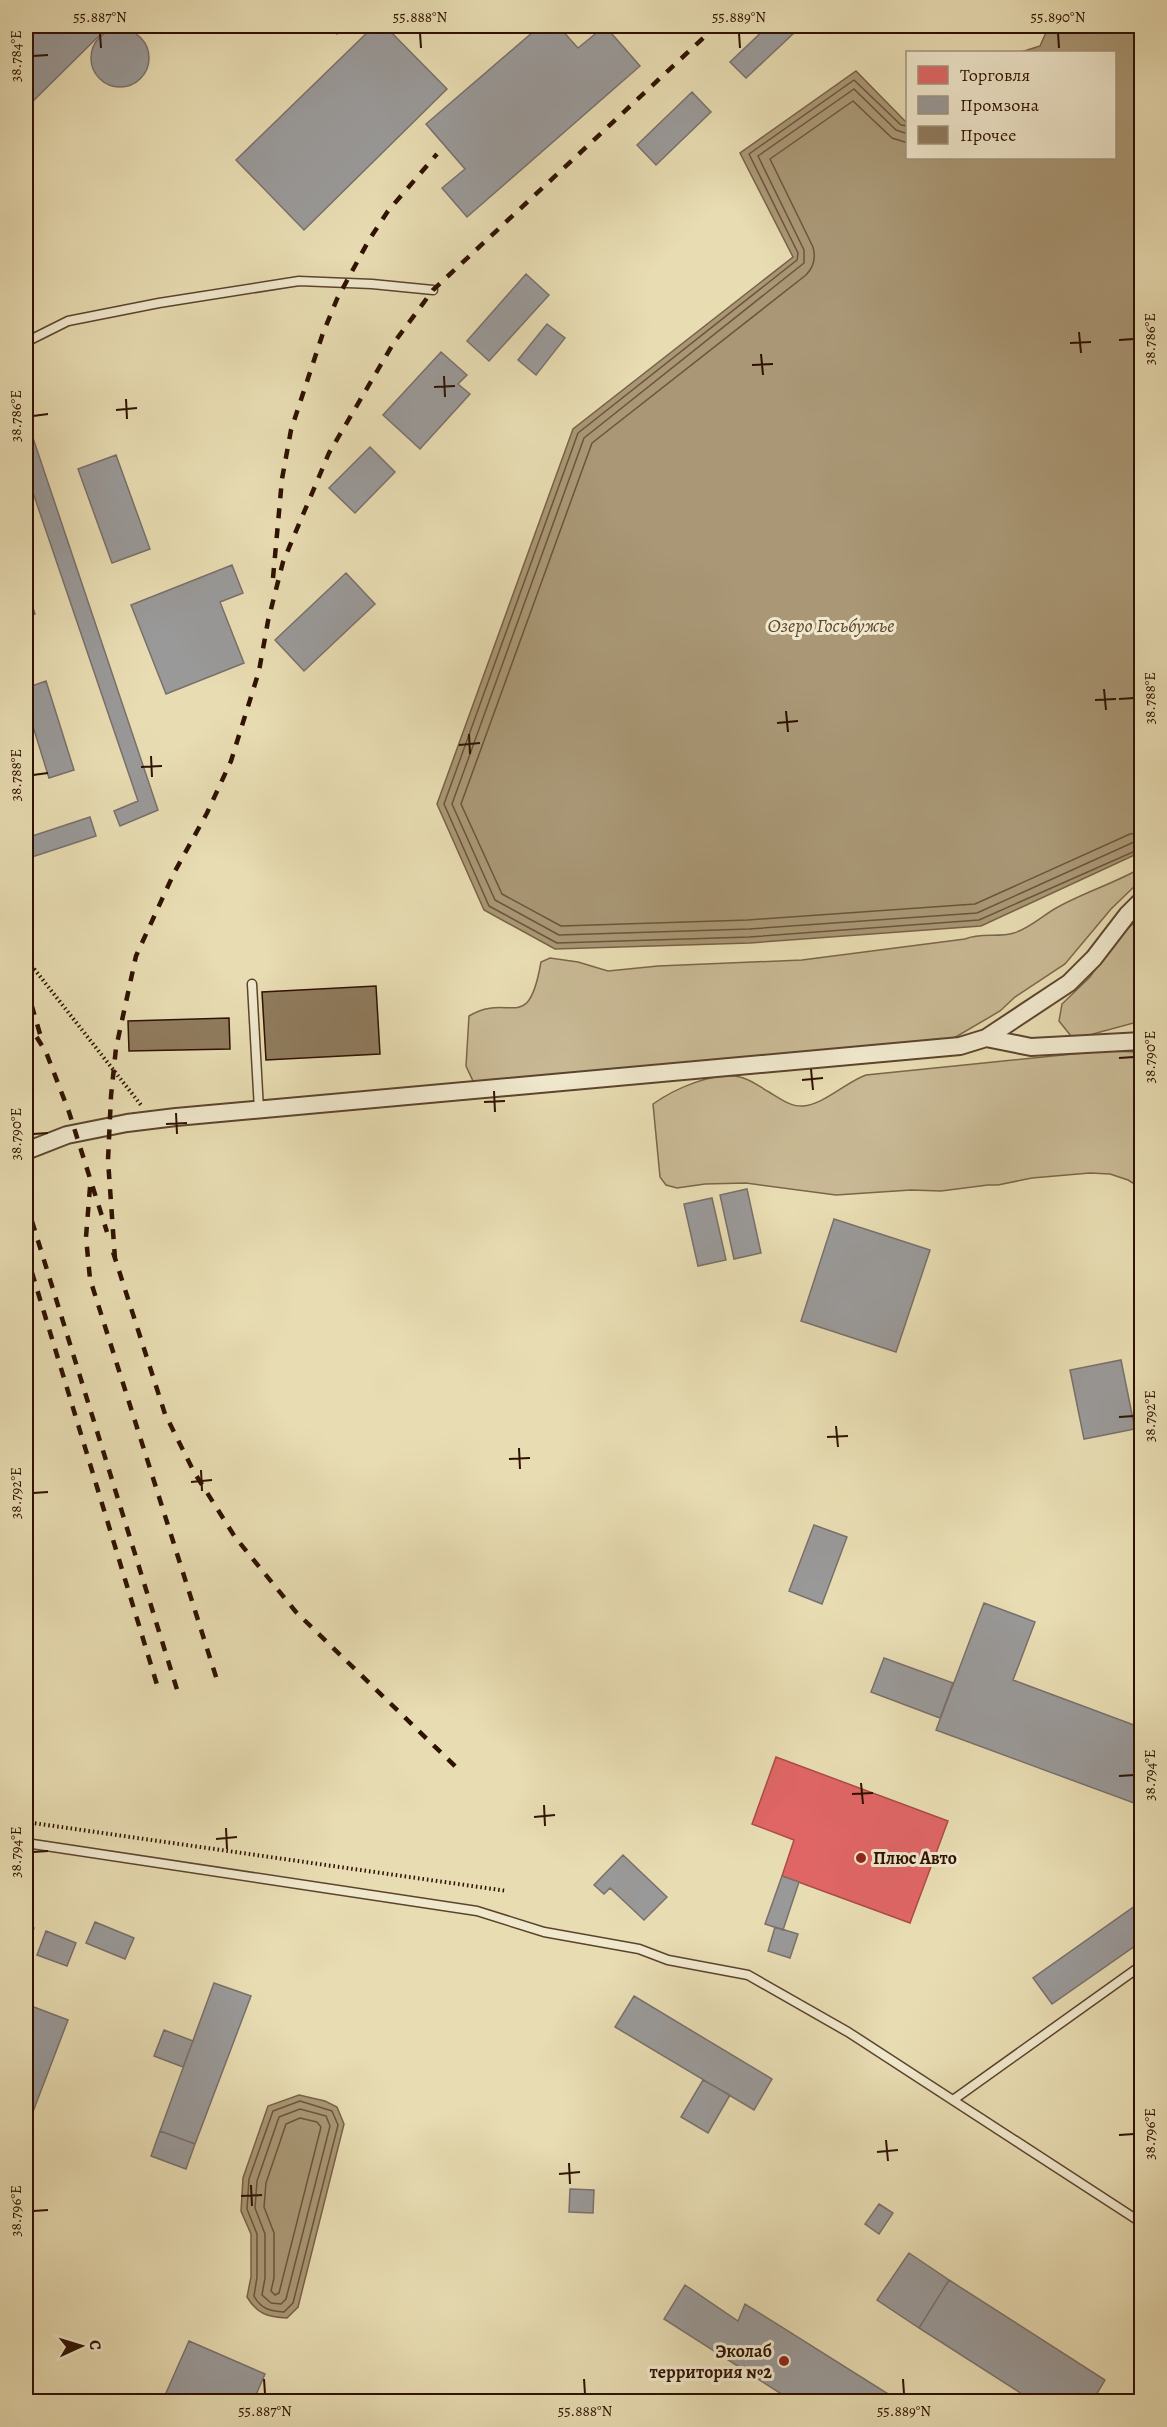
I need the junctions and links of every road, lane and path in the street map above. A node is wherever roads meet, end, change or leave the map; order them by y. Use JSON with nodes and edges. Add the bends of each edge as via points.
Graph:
{"nodes":[{"id":1,"x":433,"y":290,"type":"dead end"},
{"id":2,"x":26,"y":342,"type":"edge"},
{"id":3,"x":1142,"y":900,"type":"edge"},
{"id":4,"x":26,"y":965,"type":"edge"},
{"id":5,"x":252,"y":984,"type":"dead end"},
{"id":6,"x":986,"y":1038,"type":"junction"},
{"id":7,"x":1142,"y":1041,"type":"edge"},
{"id":8,"x":260,"y":1110,"type":"junction"},
{"id":9,"x":153,"y":1120,"type":"junction"},
{"id":10,"x":26,"y":1151,"type":"edge"},
{"id":11,"x":26,"y":1822,"type":"edge"},
{"id":12,"x":26,"y":1844,"type":"edge"},
{"id":13,"x":507,"y":1891,"type":"dead end"},
{"id":14,"x":1142,"y":1965,"type":"edge"},
{"id":15,"x":953,"y":2100,"type":"junction"},
{"id":16,"x":1142,"y":2223,"type":"edge"}],
"edges":[{"from":1,"to":2,"type":"lane","via":[[299,281],[68,321]]},
{"from":3,"to":6,"type":"street","via":[[1069,983]]},
{"from":4,"to":9,"type":"path","via":[[35,969]]},
{"from":5,"to":8,"type":"lane"},
{"from":6,"to":7,"type":"street","via":[[1031,1047]]},
{"from":6,"to":8,"type":"street","via":[[960,1046]]},
{"from":8,"to":9,"type":"street"},
{"from":9,"to":10,"type":"street","via":[[67,1135]]},
{"from":11,"to":13,"type":"path"},
{"from":12,"to":15,"type":"lane","via":[[477,1911],[544,1932],[748,1975],[848,2032]]},
{"from":14,"to":15,"type":"lane"},
{"from":15,"to":16,"type":"lane"}]}
